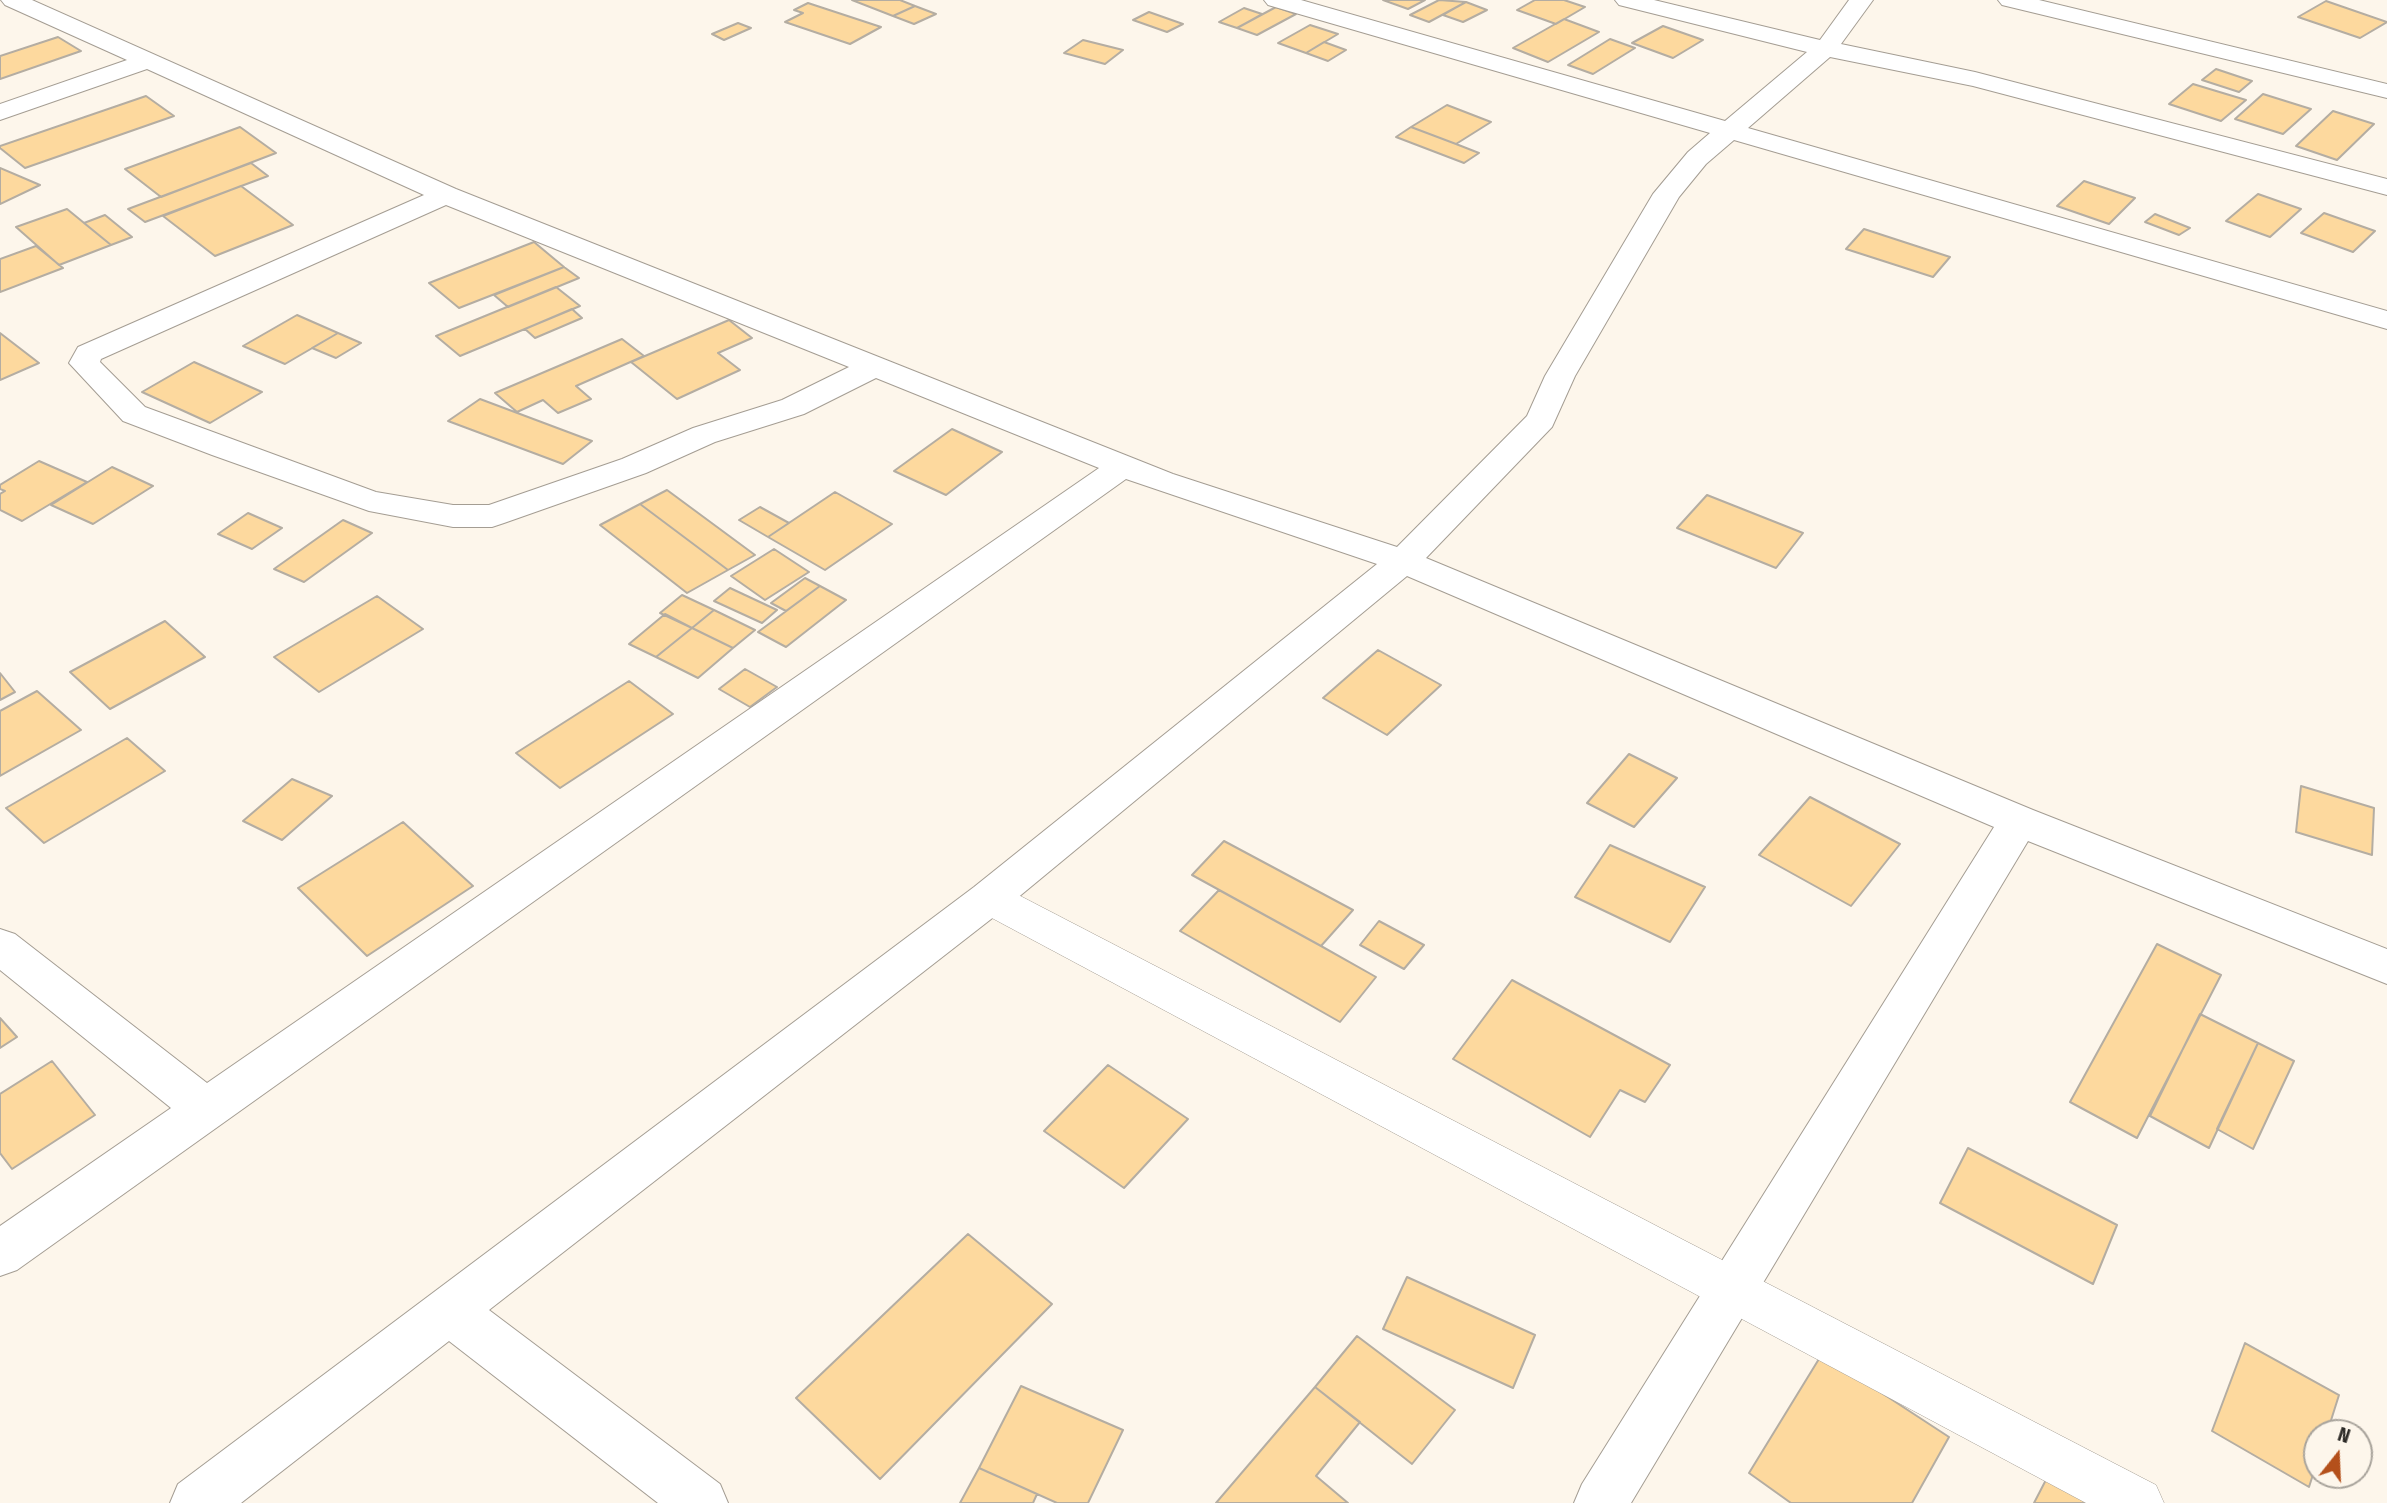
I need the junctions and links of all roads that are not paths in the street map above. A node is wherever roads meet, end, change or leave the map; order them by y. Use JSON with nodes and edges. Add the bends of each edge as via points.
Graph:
{"nodes":[{"id":1,"x":13,"y":0,"type":"edge"},
{"id":2,"x":1276,"y":0,"type":"edge"},
{"id":3,"x":1627,"y":0,"type":"edge"},
{"id":4,"x":1861,"y":0,"type":"edge"},
{"id":5,"x":2010,"y":0,"type":"edge"},
{"id":6,"x":1826,"y":48,"type":"junction"},
{"id":7,"x":148,"y":61,"type":"junction"},
{"id":8,"x":2387,"y":91,"type":"edge"},
{"id":9,"x":0,"y":113,"type":"edge"},
{"id":10,"x":1729,"y":132,"type":"junction"},
{"id":11,"x":2387,"y":187,"type":"edge"},
{"id":12,"x":446,"y":195,"type":"junction"},
{"id":13,"x":2387,"y":320,"type":"edge"},
{"id":14,"x":876,"y":366,"type":"junction"},
{"id":15,"x":1123,"y":466,"type":"junction"},
{"id":16,"x":1403,"y":561,"type":"junction"},
{"id":17,"x":2019,"y":821,"type":"junction"},
{"id":18,"x":989,"y":898,"type":"junction"},
{"id":19,"x":0,"y":946,"type":"edge"},
{"id":20,"x":2387,"y":967,"type":"edge"},
{"id":21,"x":206,"y":1109,"type":"junction"},
{"id":22,"x":0,"y":1254,"type":"edge"},
{"id":23,"x":1731,"y":1288,"type":"junction"},
{"id":24,"x":449,"y":1310,"type":"junction"},
{"id":25,"x":197,"y":1503,"type":"edge"},
{"id":26,"x":701,"y":1503,"type":"edge"},
{"id":27,"x":1601,"y":1503,"type":"edge"},
{"id":28,"x":2138,"y":1503,"type":"edge"}],
"edges":[{"from":1,"to":7,"type":"street"},
{"from":2,"to":10,"type":"street"},
{"from":3,"to":6,"type":"street"},
{"from":4,"to":6,"type":"street"},
{"from":5,"to":8,"type":"street"},
{"from":6,"to":10,"type":"street"},
{"from":6,"to":11,"type":"street","via":[[1975,79]]},
{"from":7,"to":9,"type":"street"},
{"from":7,"to":12,"type":"street"},
{"from":10,"to":13,"type":"street"},
{"from":10,"to":16,"type":"street","via":[[1697,158],[1667,194],[1560,376],[1541,420]]},
{"from":12,"to":14,"type":"street"},
{"from":12,"to":14,"type":"street","via":[[89,353],[84,363],[134,414],[369,501],[453,516],[492,516],[634,466],[704,435],[793,407]]},
{"from":14,"to":15,"type":"street"},
{"from":15,"to":16,"type":"street"},
{"from":15,"to":21,"type":"street"},
{"from":16,"to":17,"type":"street"},
{"from":16,"to":18,"type":"street"},
{"from":17,"to":20,"type":"street"},
{"from":17,"to":23,"type":"street"},
{"from":18,"to":23,"type":"lane"},
{"from":18,"to":24,"type":"street"},
{"from":19,"to":21,"type":"street"},
{"from":21,"to":22,"type":"street"},
{"from":23,"to":27,"type":"street"},
{"from":23,"to":28,"type":"lane"},
{"from":24,"to":25,"type":"street"},
{"from":24,"to":26,"type":"street"}]}
